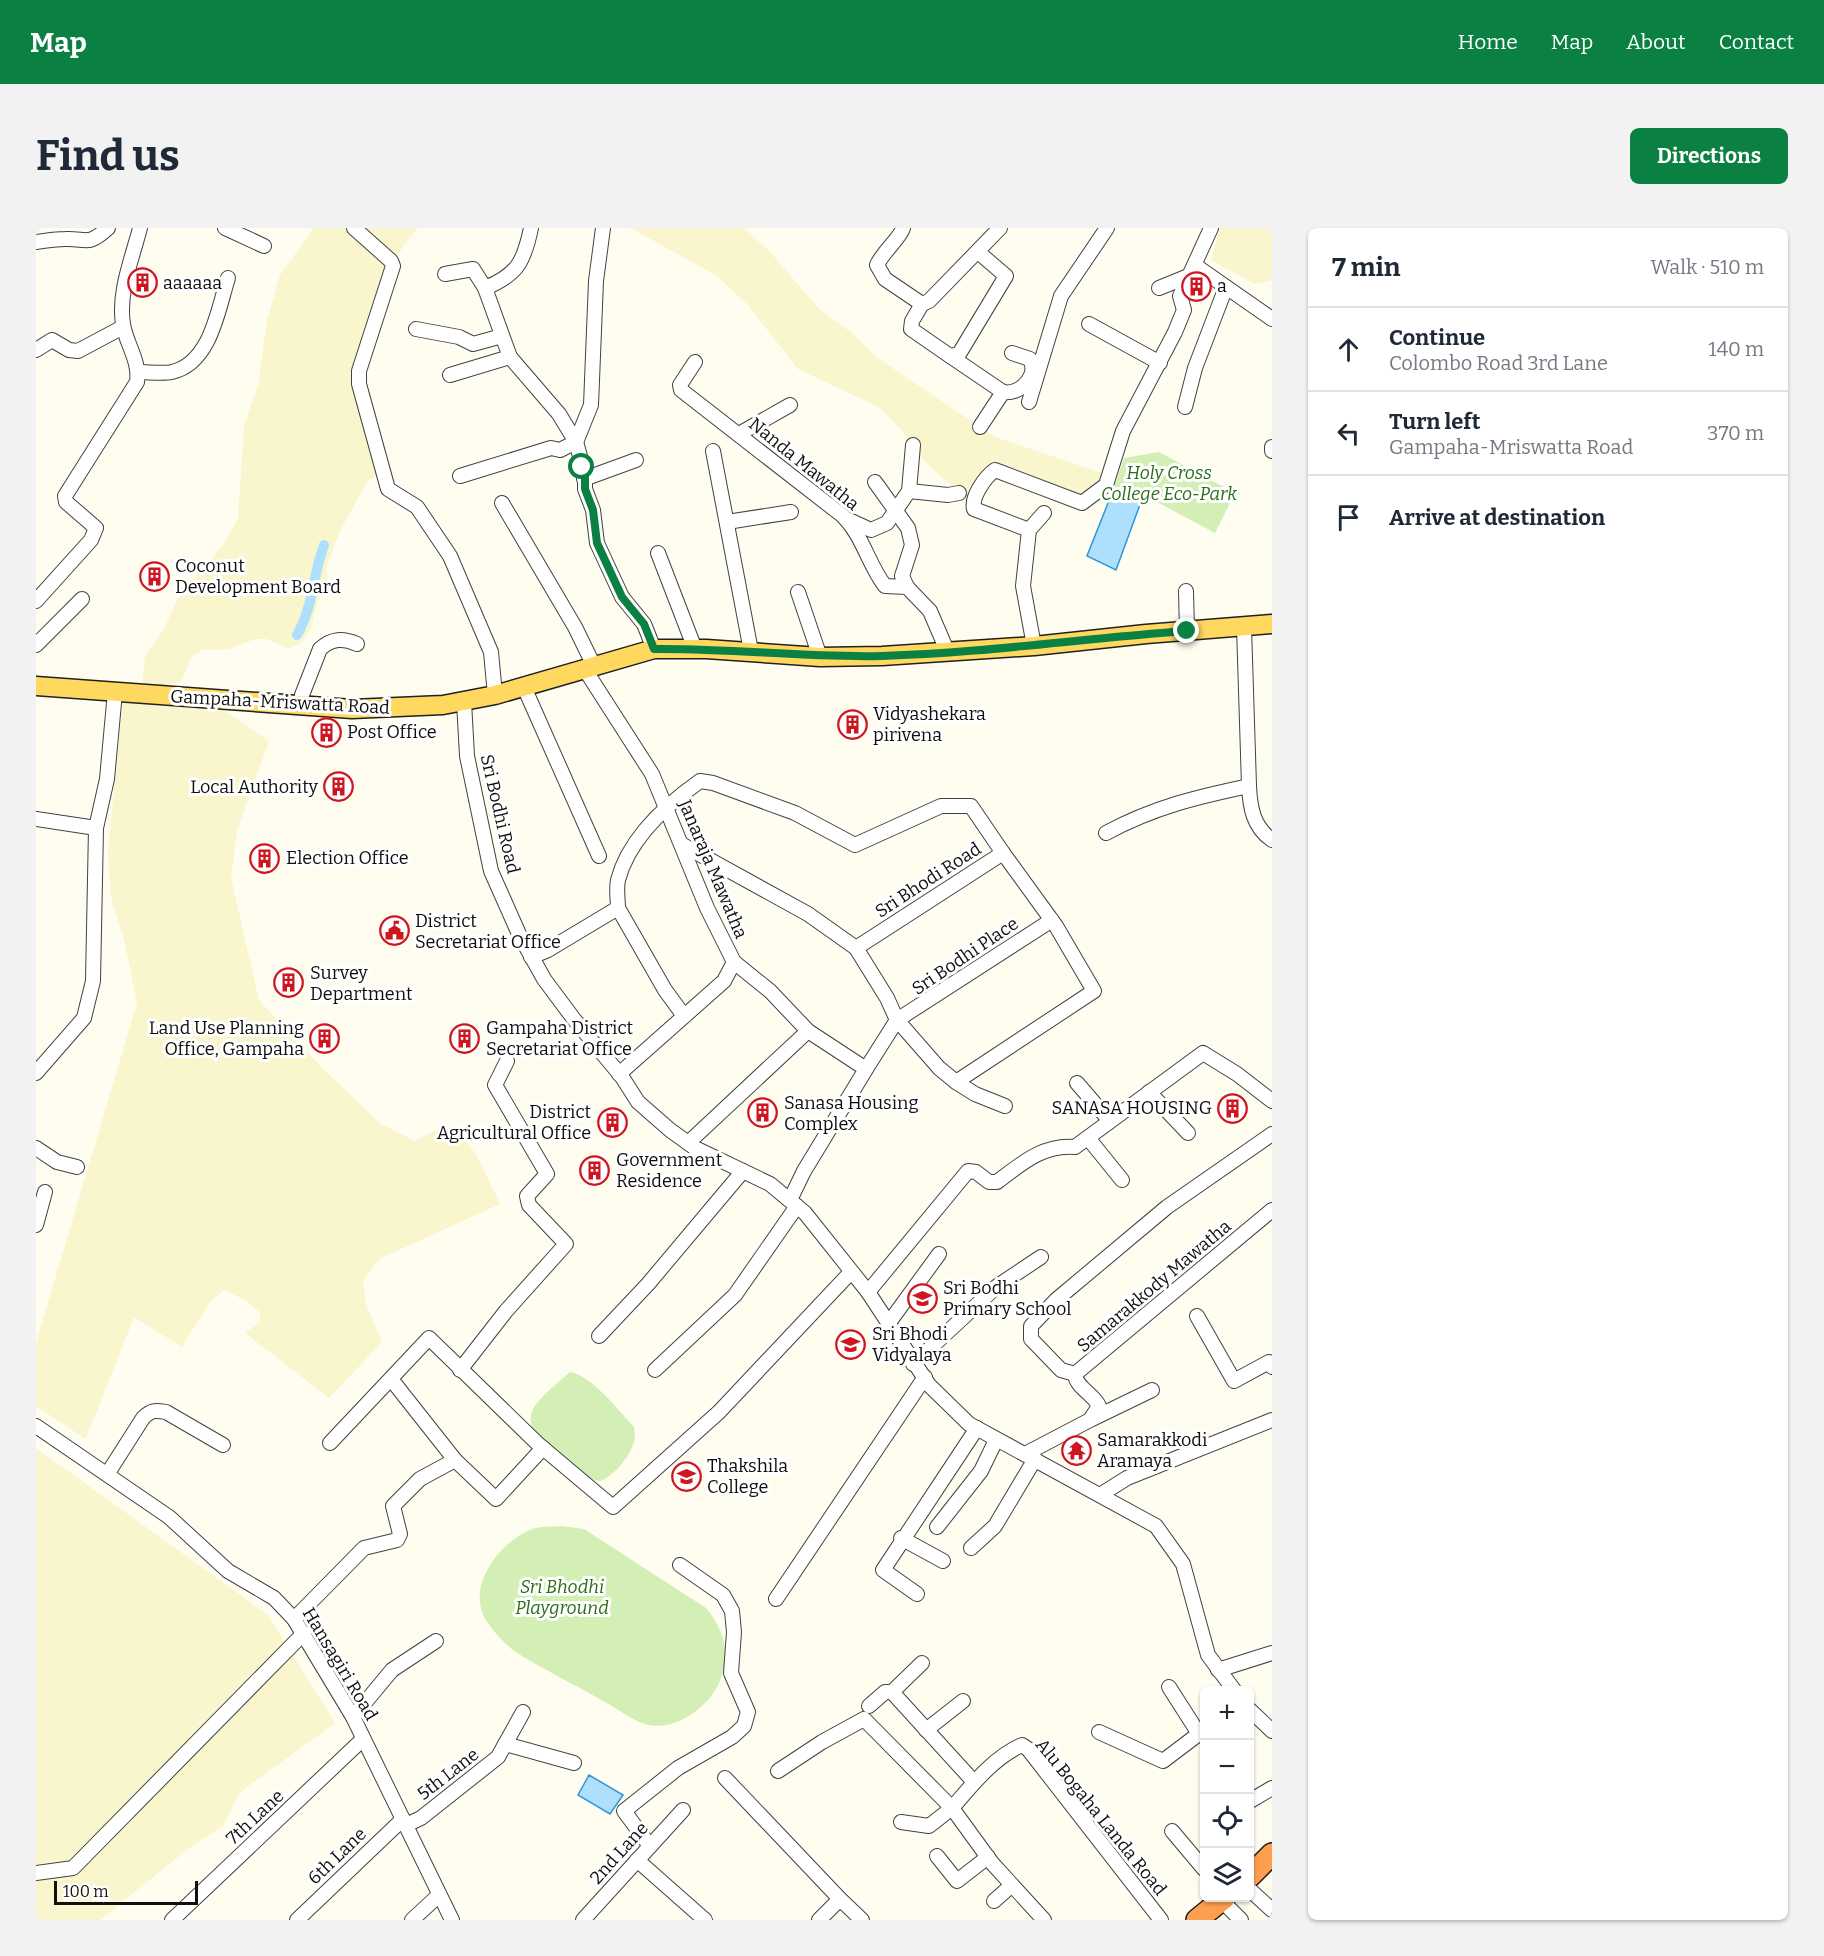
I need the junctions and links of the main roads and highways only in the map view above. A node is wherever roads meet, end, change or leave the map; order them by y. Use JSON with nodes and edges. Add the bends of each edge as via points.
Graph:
{"nodes":[{"id":1,"x":1272,"y":624,"type":"edge"},
{"id":2,"x":36,"y":686,"type":"edge"},
{"id":3,"x":1272,"y":1854,"type":"edge"},
{"id":4,"x":1254,"y":1872,"type":"edge"},
{"id":5,"x":1218,"y":1902,"type":"edge"},
{"id":6,"x":1197,"y":1920,"type":"edge"}],
"edges":[{"from":1,"to":2,"type":"main road","name":"Gampaha-Mriswatta Road","via":[[948,653],[820,657],[654,649],[464,702],[360,709]]},
{"from":3,"to":4,"type":"highway"},
{"from":5,"to":6,"type":"highway"}]}
